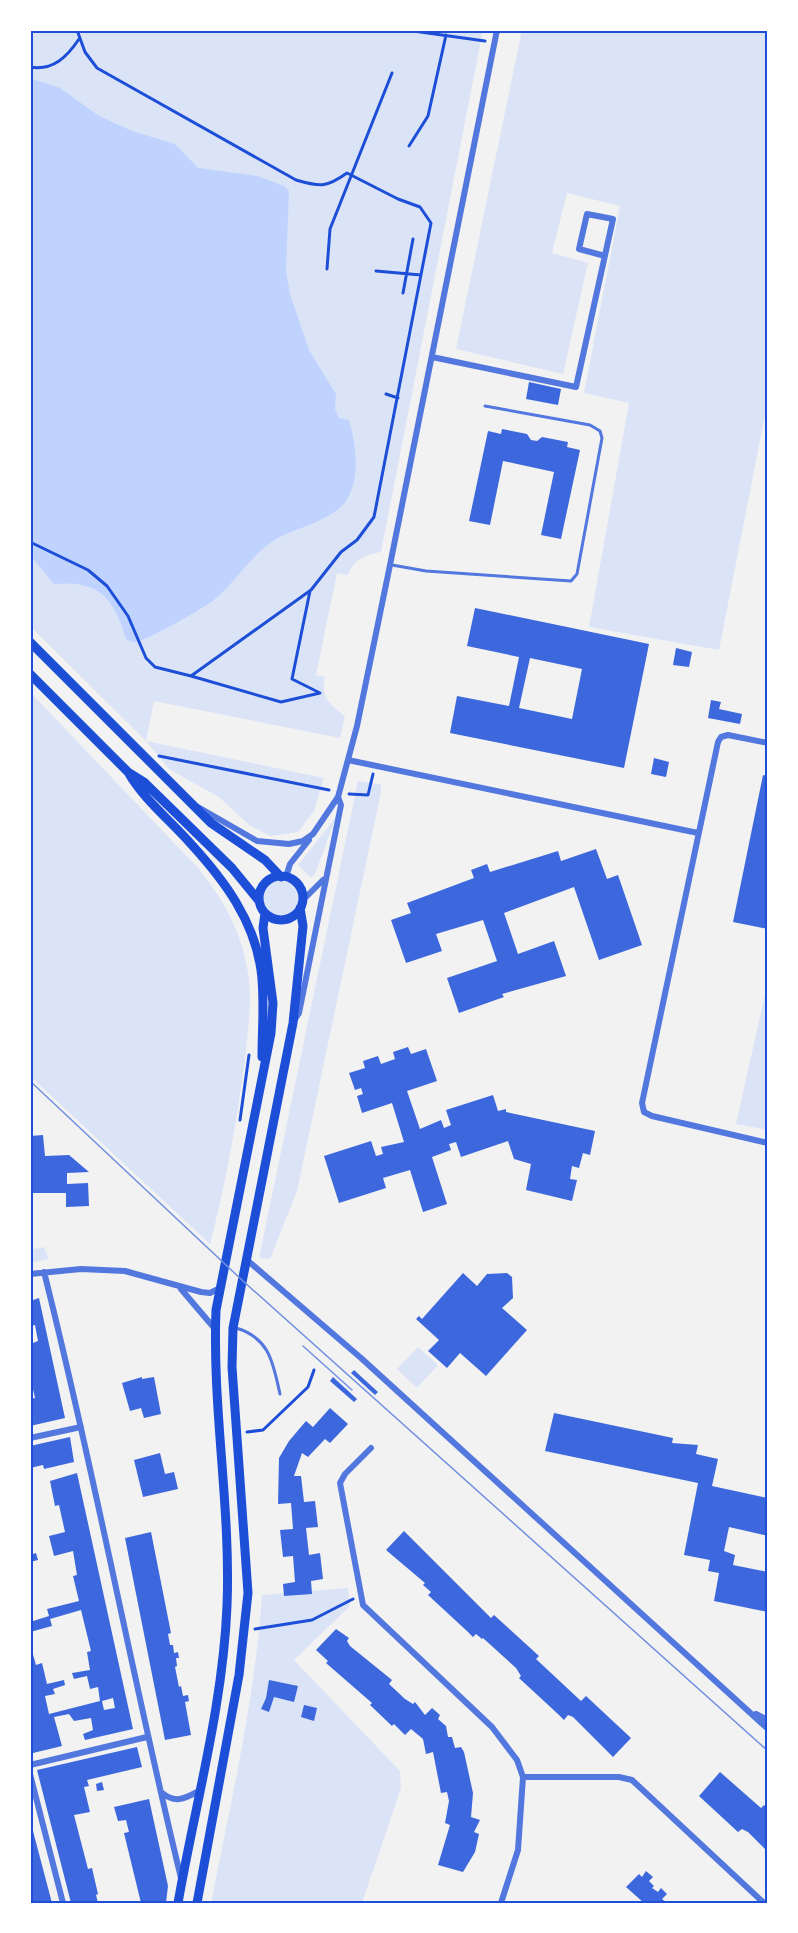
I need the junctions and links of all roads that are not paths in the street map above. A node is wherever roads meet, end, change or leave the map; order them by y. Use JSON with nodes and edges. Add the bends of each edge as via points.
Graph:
{"nodes":[{"id":1,"x":497,"y":30,"type":"edge"},
{"id":2,"x":604,"y":256,"type":"junction"},
{"id":3,"x":432,"y":357,"type":"junction"},
{"id":4,"x":484,"y":406,"type":"dead end"},
{"id":5,"x":390,"y":565,"type":"junction"},
{"id":6,"x":30,"y":642,"type":"edge"},
{"id":7,"x":30,"y":674,"type":"edge"},
{"id":8,"x":768,"y":743,"type":"edge"},
{"id":9,"x":348,"y":760,"type":"junction"},
{"id":10,"x":128,"y":772,"type":"junction"},
{"id":11,"x":339,"y":795,"type":"junction"},
{"id":12,"x":195,"y":806,"type":"junction"},
{"id":13,"x":698,"y":833,"type":"junction"},
{"id":14,"x":313,"y":834,"type":"junction"},
{"id":15,"x":283,"y":877,"type":"junction"},
{"id":16,"x":325,"y":879,"type":"junction"},
{"id":17,"x":259,"y":901,"type":"junction"},
{"id":18,"x":301,"y":904,"type":"junction"},
{"id":19,"x":265,"y":913,"type":"junction"},
{"id":20,"x":293,"y":1023,"type":"junction"},
{"id":21,"x":262,"y":1074,"type":"junction"},
{"id":22,"x":768,"y":1143,"type":"edge"},
{"id":23,"x":247,"y":1260,"type":"junction"},
{"id":24,"x":44,"y":1272,"type":"junction"},
{"id":25,"x":30,"y":1274,"type":"edge"},
{"id":26,"x":181,"y":1288,"type":"junction"},
{"id":27,"x":220,"y":1288,"type":"junction"},
{"id":28,"x":233,"y":1328,"type":"junction"},
{"id":29,"x":215,"y":1329,"type":"junction"},
{"id":30,"x":280,"y":1394,"type":"dead end"},
{"id":31,"x":81,"y":1427,"type":"junction"},
{"id":32,"x":30,"y":1438,"type":"edge"},
{"id":33,"x":371,"y":1448,"type":"dead end"},
{"id":34,"x":750,"y":1711,"type":"junction"},
{"id":35,"x":768,"y":1720,"type":"edge"},
{"id":36,"x":768,"y":1729,"type":"edge"},
{"id":37,"x":147,"y":1737,"type":"junction"},
{"id":38,"x":30,"y":1765,"type":"edge"},
{"id":39,"x":30,"y":1774,"type":"edge"},
{"id":40,"x":523,"y":1777,"type":"junction"},
{"id":41,"x":160,"y":1791,"type":"junction"},
{"id":42,"x":199,"y":1791,"type":"junction"},
{"id":43,"x":182,"y":1880,"type":"junction"},
{"id":44,"x":63,"y":1903,"type":"edge"},
{"id":45,"x":178,"y":1903,"type":"edge"},
{"id":46,"x":198,"y":1903,"type":"edge"},
{"id":47,"x":501,"y":1903,"type":"edge"},
{"id":48,"x":764,"y":1903,"type":"edge"}],
"edges":[{"from":1,"to":3,"type":"street"},
{"from":2,"to":2,"type":"street","via":[[613,219],[587,214],[579,249]]},
{"from":2,"to":3,"type":"street","via":[[576,387]]},
{"from":3,"to":5,"type":"street"},
{"from":4,"to":5,"type":"lane","via":[[600,430],[602,438],[577,574],[571,581],[426,572]]},
{"from":5,"to":9,"type":"street"},
{"from":6,"to":12,"type":"main road"},
{"from":7,"to":10,"type":"main road"},
{"from":8,"to":13,"type":"street","via":[[721,737]]},
{"from":9,"to":11,"type":"street"},
{"from":9,"to":13,"type":"street"},
{"from":10,"to":17,"type":"main road","via":[[144,782],[232,868]]},
{"from":10,"to":21,"type":"main road","via":[[138,790],[190,842],[230,891],[244,915],[261,971]]},
{"from":11,"to":14,"type":"street"},
{"from":11,"to":16,"type":"street","via":[[341,805]]},
{"from":12,"to":14,"type":"street","via":[[257,841],[289,844]]},
{"from":12,"to":15,"type":"main road"},
{"from":13,"to":22,"type":"street","via":[[642,1103],[644,1113]]},
{"from":14,"to":15,"type":"street"},
{"from":15,"to":17,"type":"main road","via":[[267,882]]},
{"from":15,"to":18,"type":"main road","via":[[297,884]]},
{"from":16,"to":18,"type":"street"},
{"from":16,"to":20,"type":"street","via":[[299,1013]]},
{"from":17,"to":19,"type":"main road"},
{"from":18,"to":19,"type":"main road","via":[[291,918],[284,920]]},
{"from":18,"to":20,"type":"main road","via":[[303,926]]},
{"from":19,"to":21,"type":"main road","via":[[263,927],[273,1004]]},
{"from":20,"to":23,"type":"main road"},
{"from":21,"to":27,"type":"main road"},
{"from":23,"to":28,"type":"main road"},
{"from":23,"to":34,"type":"street"},
{"from":24,"to":25,"type":"street"},
{"from":24,"to":26,"type":"street","via":[[125,1271]]},
{"from":24,"to":31,"type":"street"},
{"from":26,"to":27,"type":"street","via":[[210,1293]]},
{"from":26,"to":29,"type":"street"},
{"from":27,"to":29,"type":"main road"},
{"from":28,"to":30,"type":"lane","via":[[250,1332],[262,1343],[273,1363]]},
{"from":28,"to":46,"type":"main road","via":[[232,1367],[248,1593],[239,1674]]},
{"from":29,"to":42,"type":"main road","via":[[227,1607],[216,1702]]},
{"from":31,"to":32,"type":"street"},
{"from":31,"to":37,"type":"street"},
{"from":33,"to":40,"type":"street","via":[[340,1483],[363,1605],[492,1727],[517,1760]]},
{"from":34,"to":35,"type":"street"},
{"from":34,"to":36,"type":"street"},
{"from":37,"to":38,"type":"street"},
{"from":37,"to":41,"type":"street"},
{"from":39,"to":44,"type":"street"},
{"from":40,"to":47,"type":"street","via":[[518,1850]]},
{"from":40,"to":48,"type":"street","via":[[632,1780]]},
{"from":41,"to":42,"type":"street","via":[[170,1800],[182,1800]]},
{"from":41,"to":43,"type":"street"},
{"from":42,"to":43,"type":"main road"},
{"from":43,"to":45,"type":"main road"}]}
